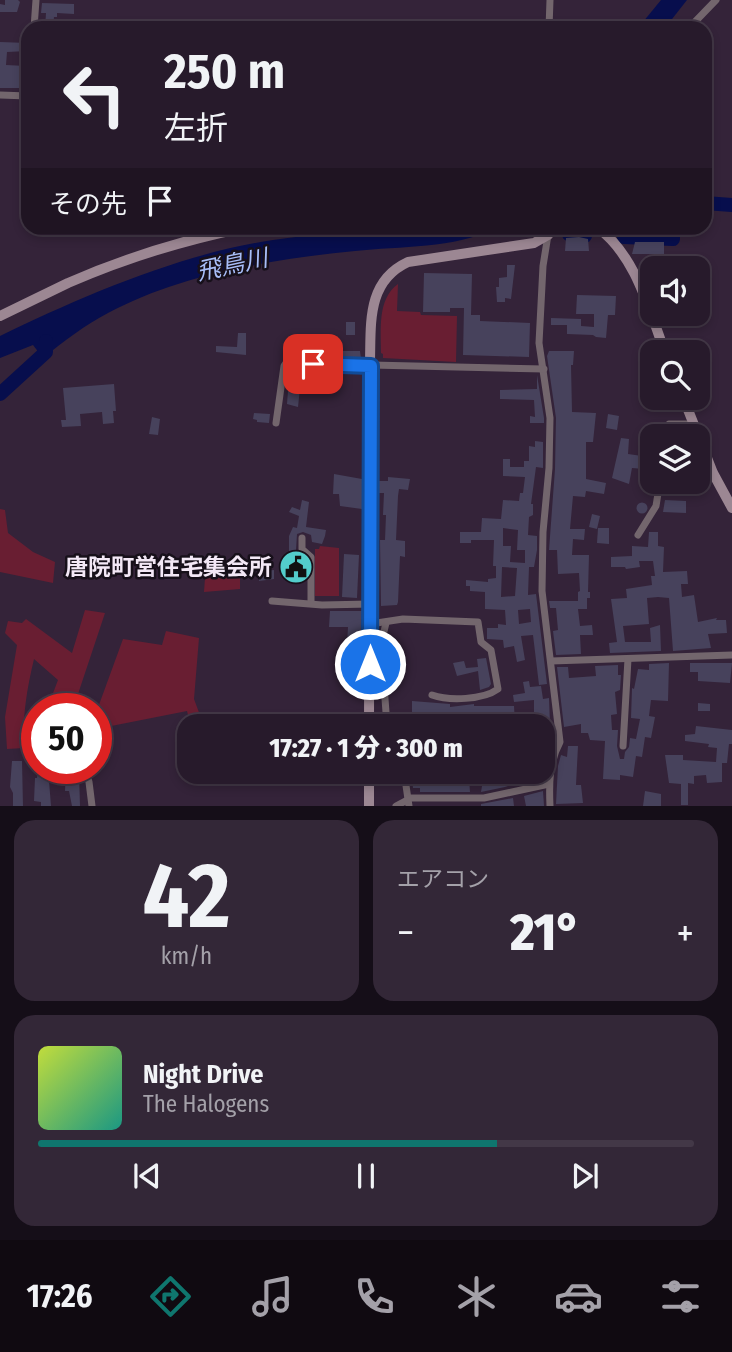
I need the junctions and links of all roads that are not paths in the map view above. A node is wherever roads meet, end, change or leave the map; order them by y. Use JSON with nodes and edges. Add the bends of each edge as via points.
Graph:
{"nodes":[{"id":1,"x":36,"y":0,"type":"edge"},
{"id":2,"x":550,"y":0,"type":"edge"},
{"id":3,"x":716,"y":0,"type":"edge"},
{"id":4,"x":34,"y":21,"type":"edge"},
{"id":5,"x":549,"y":21,"type":"edge"},
{"id":6,"x":696,"y":21,"type":"edge"},
{"id":7,"x":0,"y":94,"type":"edge"},
{"id":8,"x":21,"y":96,"type":"edge"},
{"id":9,"x":213,"y":235,"type":"edge"},
{"id":10,"x":545,"y":235,"type":"edge"},
{"id":11,"x":550,"y":235,"type":"edge"},
{"id":12,"x":606,"y":235,"type":"edge"},
{"id":13,"x":0,"y":316,"type":"edge"},
{"id":14,"x":660,"y":340,"type":"edge"},
{"id":15,"x":371,"y":366,"type":"junction"},
{"id":16,"x":544,"y":369,"type":"junction"},
{"id":17,"x":688,"y":410,"type":"edge"},
{"id":18,"x":276,"y":423,"type":"dead end"},
{"id":19,"x":694,"y":424,"type":"edge"},
{"id":20,"x":710,"y":464,"type":"edge"},
{"id":21,"x":658,"y":494,"type":"edge"},
{"id":22,"x":732,"y":508,"type":"edge"},
{"id":23,"x":638,"y":535,"type":"dead end"},
{"id":24,"x":302,"y":538,"type":"dead end"},
{"id":25,"x":272,"y":601,"type":"dead end"},
{"id":26,"x":311,"y":603,"type":"junction"},
{"id":27,"x":370,"y":604,"type":"junction"},
{"id":28,"x":386,"y":623,"type":"junction"},
{"id":29,"x":370,"y":624,"type":"junction"},
{"id":30,"x":732,"y":655,"type":"edge"},
{"id":31,"x":628,"y":659,"type":"junction"},
{"id":32,"x":551,"y":661,"type":"junction"},
{"id":33,"x":432,"y":695,"type":"dead end"},
{"id":34,"x":369,"y":714,"type":"edge"},
{"id":35,"x":385,"y":714,"type":"edge"},
{"id":36,"x":623,"y":747,"type":"dead end"},
{"id":37,"x":555,"y":751,"type":"edge"},
{"id":38,"x":89,"y":784,"type":"edge"},
{"id":39,"x":369,"y":784,"type":"edge"},
{"id":40,"x":406,"y":784,"type":"edge"},
{"id":41,"x":549,"y":784,"type":"joint"},
{"id":42,"x":408,"y":803,"type":"edge"},
{"id":43,"x":92,"y":806,"type":"edge"},
{"id":44,"x":369,"y":806,"type":"edge"},
{"id":45,"x":396,"y":806,"type":"edge"},
{"id":46,"x":550,"y":806,"type":"edge"}],
"edges":[{"from":1,"to":4,"type":"street"},
{"from":2,"to":5,"type":"street"},
{"from":3,"to":6,"type":"street"},
{"from":7,"to":8,"type":"street"},
{"from":9,"to":13,"type":"main road","via":[[115,265]]},
{"from":10,"to":15,"type":"main road","via":[[534,243],[418,259],[391,272],[373,304]]},
{"from":11,"to":16,"type":"street","via":[[543,266],[538,343]]},
{"from":12,"to":14,"type":"main road","via":[[633,271]]},
{"from":15,"to":16,"type":"street"},
{"from":15,"to":18,"type":"street","via":[[286,363]]},
{"from":15,"to":27,"type":"main road"},
{"from":16,"to":32,"type":"street","via":[[551,418],[542,592]]},
{"from":17,"to":19,"type":"main road"},
{"from":20,"to":22,"type":"main road"},
{"from":21,"to":23,"type":"street","via":[[656,506]]},
{"from":24,"to":26,"type":"street","via":[[302,549],[312,556]]},
{"from":25,"to":26,"type":"street"},
{"from":26,"to":27,"type":"street"},
{"from":27,"to":29,"type":"main road"},
{"from":28,"to":29,"type":"street"},
{"from":28,"to":33,"type":"street","via":[[478,622],[481,642],[491,650],[498,689],[467,698]]},
{"from":28,"to":35,"type":"street","via":[[381,635]]},
{"from":29,"to":34,"type":"main road"},
{"from":30,"to":31,"type":"street"},
{"from":31,"to":32,"type":"street"},
{"from":31,"to":36,"type":"street"},
{"from":32,"to":37,"type":"street","via":[[560,742]]},
{"from":38,"to":43,"type":"street"},
{"from":39,"to":44,"type":"main road"},
{"from":40,"to":42,"type":"street"},
{"from":41,"to":42,"type":"street","via":[[484,798],[429,797]]},
{"from":41,"to":46,"type":"street"},
{"from":42,"to":45,"type":"street"}]}
